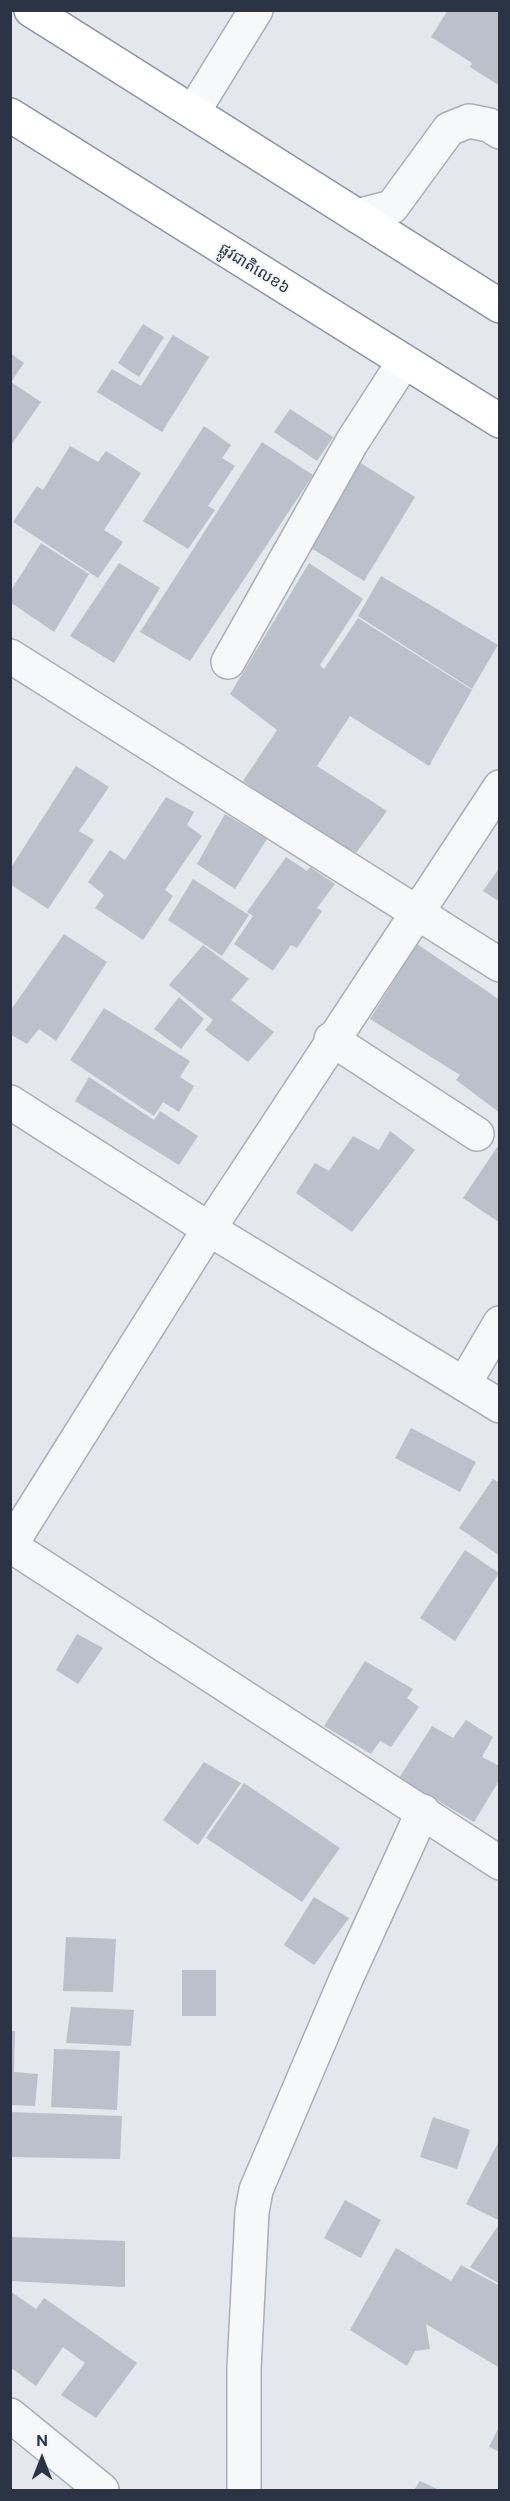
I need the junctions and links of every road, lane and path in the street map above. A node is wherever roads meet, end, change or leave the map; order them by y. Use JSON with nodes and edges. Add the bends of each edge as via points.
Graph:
{"nodes":[{"id":1,"x":31,"y":10,"type":"edge"},
{"id":2,"x":256,"y":10,"type":"edge"},
{"id":3,"x":193,"y":112,"type":"junction"},
{"id":4,"x":10,"y":115,"type":"edge"},
{"id":5,"x":500,"y":132,"type":"edge"},
{"id":6,"x":357,"y":216,"type":"junction"},
{"id":7,"x":500,"y":306,"type":"edge"},
{"id":8,"x":403,"y":363,"type":"junction"},
{"id":9,"x":500,"y":421,"type":"edge"},
{"id":10,"x":10,"y":656,"type":"edge"},
{"id":11,"x":228,"y":662,"type":"dead end"},
{"id":12,"x":500,"y":787,"type":"edge"},
{"id":13,"x":417,"y":913,"type":"junction"},
{"id":14,"x":500,"y":965,"type":"edge"},
{"id":15,"x":331,"y":1040,"type":"junction"},
{"id":16,"x":10,"y":1102,"type":"edge"},
{"id":17,"x":477,"y":1134,"type":"dead end"},
{"id":18,"x":209,"y":1229,"type":"junction"},
{"id":19,"x":500,"y":1323,"type":"edge"},
{"id":20,"x":464,"y":1384,"type":"junction"},
{"id":21,"x":500,"y":1406,"type":"edge"},
{"id":22,"x":11,"y":1546,"type":"edge"},
{"id":23,"x":423,"y":1811,"type":"junction"},
{"id":24,"x":500,"y":1863,"type":"edge"},
{"id":25,"x":10,"y":2415,"type":"edge"},
{"id":26,"x":102,"y":2490,"type":"edge"},
{"id":27,"x":243,"y":2490,"type":"edge"}],
"edges":[{"from":1,"to":3,"type":"highway"},
{"from":2,"to":3,"type":"street"},
{"from":3,"to":6,"type":"highway"},
{"from":4,"to":8,"type":"highway","name":"ផ្លូវជាតិលេខ៦"},
{"from":5,"to":6,"type":"street","via":[[469,121],[449,129],[392,207]]},
{"from":6,"to":7,"type":"highway"},
{"from":8,"to":9,"type":"highway","name":"ផ្លូវជាតិលេខ៦"},
{"from":8,"to":11,"type":"street","via":[[352,442]]},
{"from":10,"to":13,"type":"street"},
{"from":12,"to":13,"type":"street"},
{"from":13,"to":14,"type":"street"},
{"from":13,"to":15,"type":"street"},
{"from":15,"to":17,"type":"street"},
{"from":15,"to":18,"type":"street"},
{"from":16,"to":18,"type":"street"},
{"from":18,"to":20,"type":"street"},
{"from":18,"to":22,"type":"street"},
{"from":19,"to":20,"type":"street"},
{"from":20,"to":21,"type":"street"},
{"from":22,"to":23,"type":"street"},
{"from":23,"to":24,"type":"street"},
{"from":23,"to":27,"type":"street","via":[[256,2190],[244,2369]]},
{"from":25,"to":26,"type":"street"}]}
